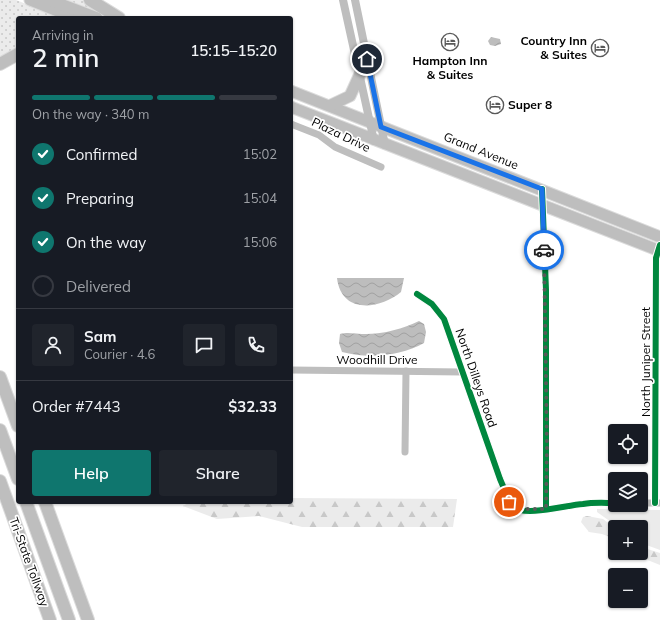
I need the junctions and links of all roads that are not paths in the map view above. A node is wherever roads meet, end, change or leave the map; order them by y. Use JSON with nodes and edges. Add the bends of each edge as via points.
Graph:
{"nodes":[{"id":1,"x":30,"y":0,"type":"edge"},
{"id":2,"x":50,"y":0,"type":"edge"},
{"id":3,"x":90,"y":0,"type":"edge"},
{"id":4,"x":343,"y":0,"type":"edge"},
{"id":5,"x":355,"y":0,"type":"edge"},
{"id":6,"x":70,"y":16,"type":"edge"},
{"id":7,"x":92,"y":16,"type":"edge"},
{"id":8,"x":116,"y":16,"type":"edge"},
{"id":9,"x":16,"y":55,"type":"edge"},
{"id":10,"x":0,"y":64,"type":"edge"},
{"id":11,"x":360,"y":74,"type":"junction"},
{"id":12,"x":293,"y":92,"type":"edge"},
{"id":13,"x":331,"y":105,"type":"junction"},
{"id":14,"x":293,"y":108,"type":"edge"},
{"id":15,"x":370,"y":122,"type":"junction"},
{"id":16,"x":293,"y":125,"type":"edge"},
{"id":17,"x":381,"y":127,"type":"junction"},
{"id":18,"x":379,"y":143,"type":"junction"},
{"id":19,"x":381,"y":167,"type":"dead end"},
{"id":20,"x":542,"y":189,"type":"junction"},
{"id":21,"x":543,"y":205,"type":"junction"},
{"id":22,"x":660,"y":237,"type":"edge"},
{"id":23,"x":659,"y":249,"type":"edge"},
{"id":24,"x":417,"y":294,"type":"dead end"},
{"id":25,"x":293,"y":370,"type":"edge"},
{"id":26,"x":406,"y":371,"type":"junction"},
{"id":27,"x":462,"y":372,"type":"junction"},
{"id":28,"x":0,"y":377,"type":"edge"},
{"id":29,"x":16,"y":421,"type":"edge"},
{"id":30,"x":0,"y":430,"type":"edge"},
{"id":31,"x":405,"y":452,"type":"dead end"},
{"id":32,"x":16,"y":474,"type":"edge"},
{"id":33,"x":0,"y":481,"type":"edge"},
{"id":34,"x":608,"y":503,"type":"edge"},
{"id":35,"x":658,"y":503,"type":"edge"},
{"id":36,"x":27,"y":504,"type":"edge"},
{"id":37,"x":47,"y":504,"type":"edge"},
{"id":38,"x":546,"y":509,"type":"junction"},
{"id":39,"x":50,"y":620,"type":"edge"},
{"id":40,"x":69,"y":620,"type":"edge"},
{"id":41,"x":88,"y":620,"type":"edge"}],
"edges":[{"from":1,"to":6,"type":"main road"},
{"from":2,"to":7,"type":"main road"},
{"from":3,"to":8,"type":"highway"},
{"from":4,"to":11,"type":"street"},
{"from":5,"to":17,"type":"street"},
{"from":9,"to":10,"type":"highway"},
{"from":11,"to":13,"type":"main road","via":[[350,96]]},
{"from":11,"to":15,"type":"street"},
{"from":12,"to":13,"type":"main road","name":"Grand Avenue"},
{"from":13,"to":15,"type":"main road","name":"Grand Avenue"},
{"from":14,"to":18,"type":"main road"},
{"from":15,"to":17,"type":"main road","name":"Grand Avenue"},
{"from":15,"to":18,"type":"street"},
{"from":16,"to":19,"type":"street","name":"Plaza Drive","via":[[319,135],[335,147]]},
{"from":17,"to":18,"type":"street"},
{"from":17,"to":20,"type":"main road","name":"Grand Avenue"},
{"from":18,"to":21,"type":"main road"},
{"from":20,"to":21,"type":"street"},
{"from":20,"to":22,"type":"main road","name":"Grand Avenue"},
{"from":21,"to":23,"type":"main road"},
{"from":21,"to":38,"type":"street","via":[[546,290]]},
{"from":23,"to":35,"type":"street","name":"North Juniper Street","via":[[656,258]]},
{"from":24,"to":27,"type":"street","name":"North Dilleys Road","via":[[432,304],[444,320]]},
{"from":25,"to":26,"type":"street","name":"Woodhill Drive"},
{"from":26,"to":27,"type":"street","name":"Woodhill Drive"},
{"from":26,"to":31,"type":"street"},
{"from":27,"to":38,"type":"street","name":"North Dilleys Road","via":[[509,502],[516,509]]},
{"from":28,"to":29,"type":"highway"},
{"from":30,"to":32,"type":"highway"},
{"from":33,"to":39,"type":"highway","name":"Tri-State Tollway"},
{"from":34,"to":38,"type":"street","via":[[586,503]]},
{"from":36,"to":40,"type":"highway","name":"Tri-State Tollway"},
{"from":37,"to":41,"type":"highway"}]}
